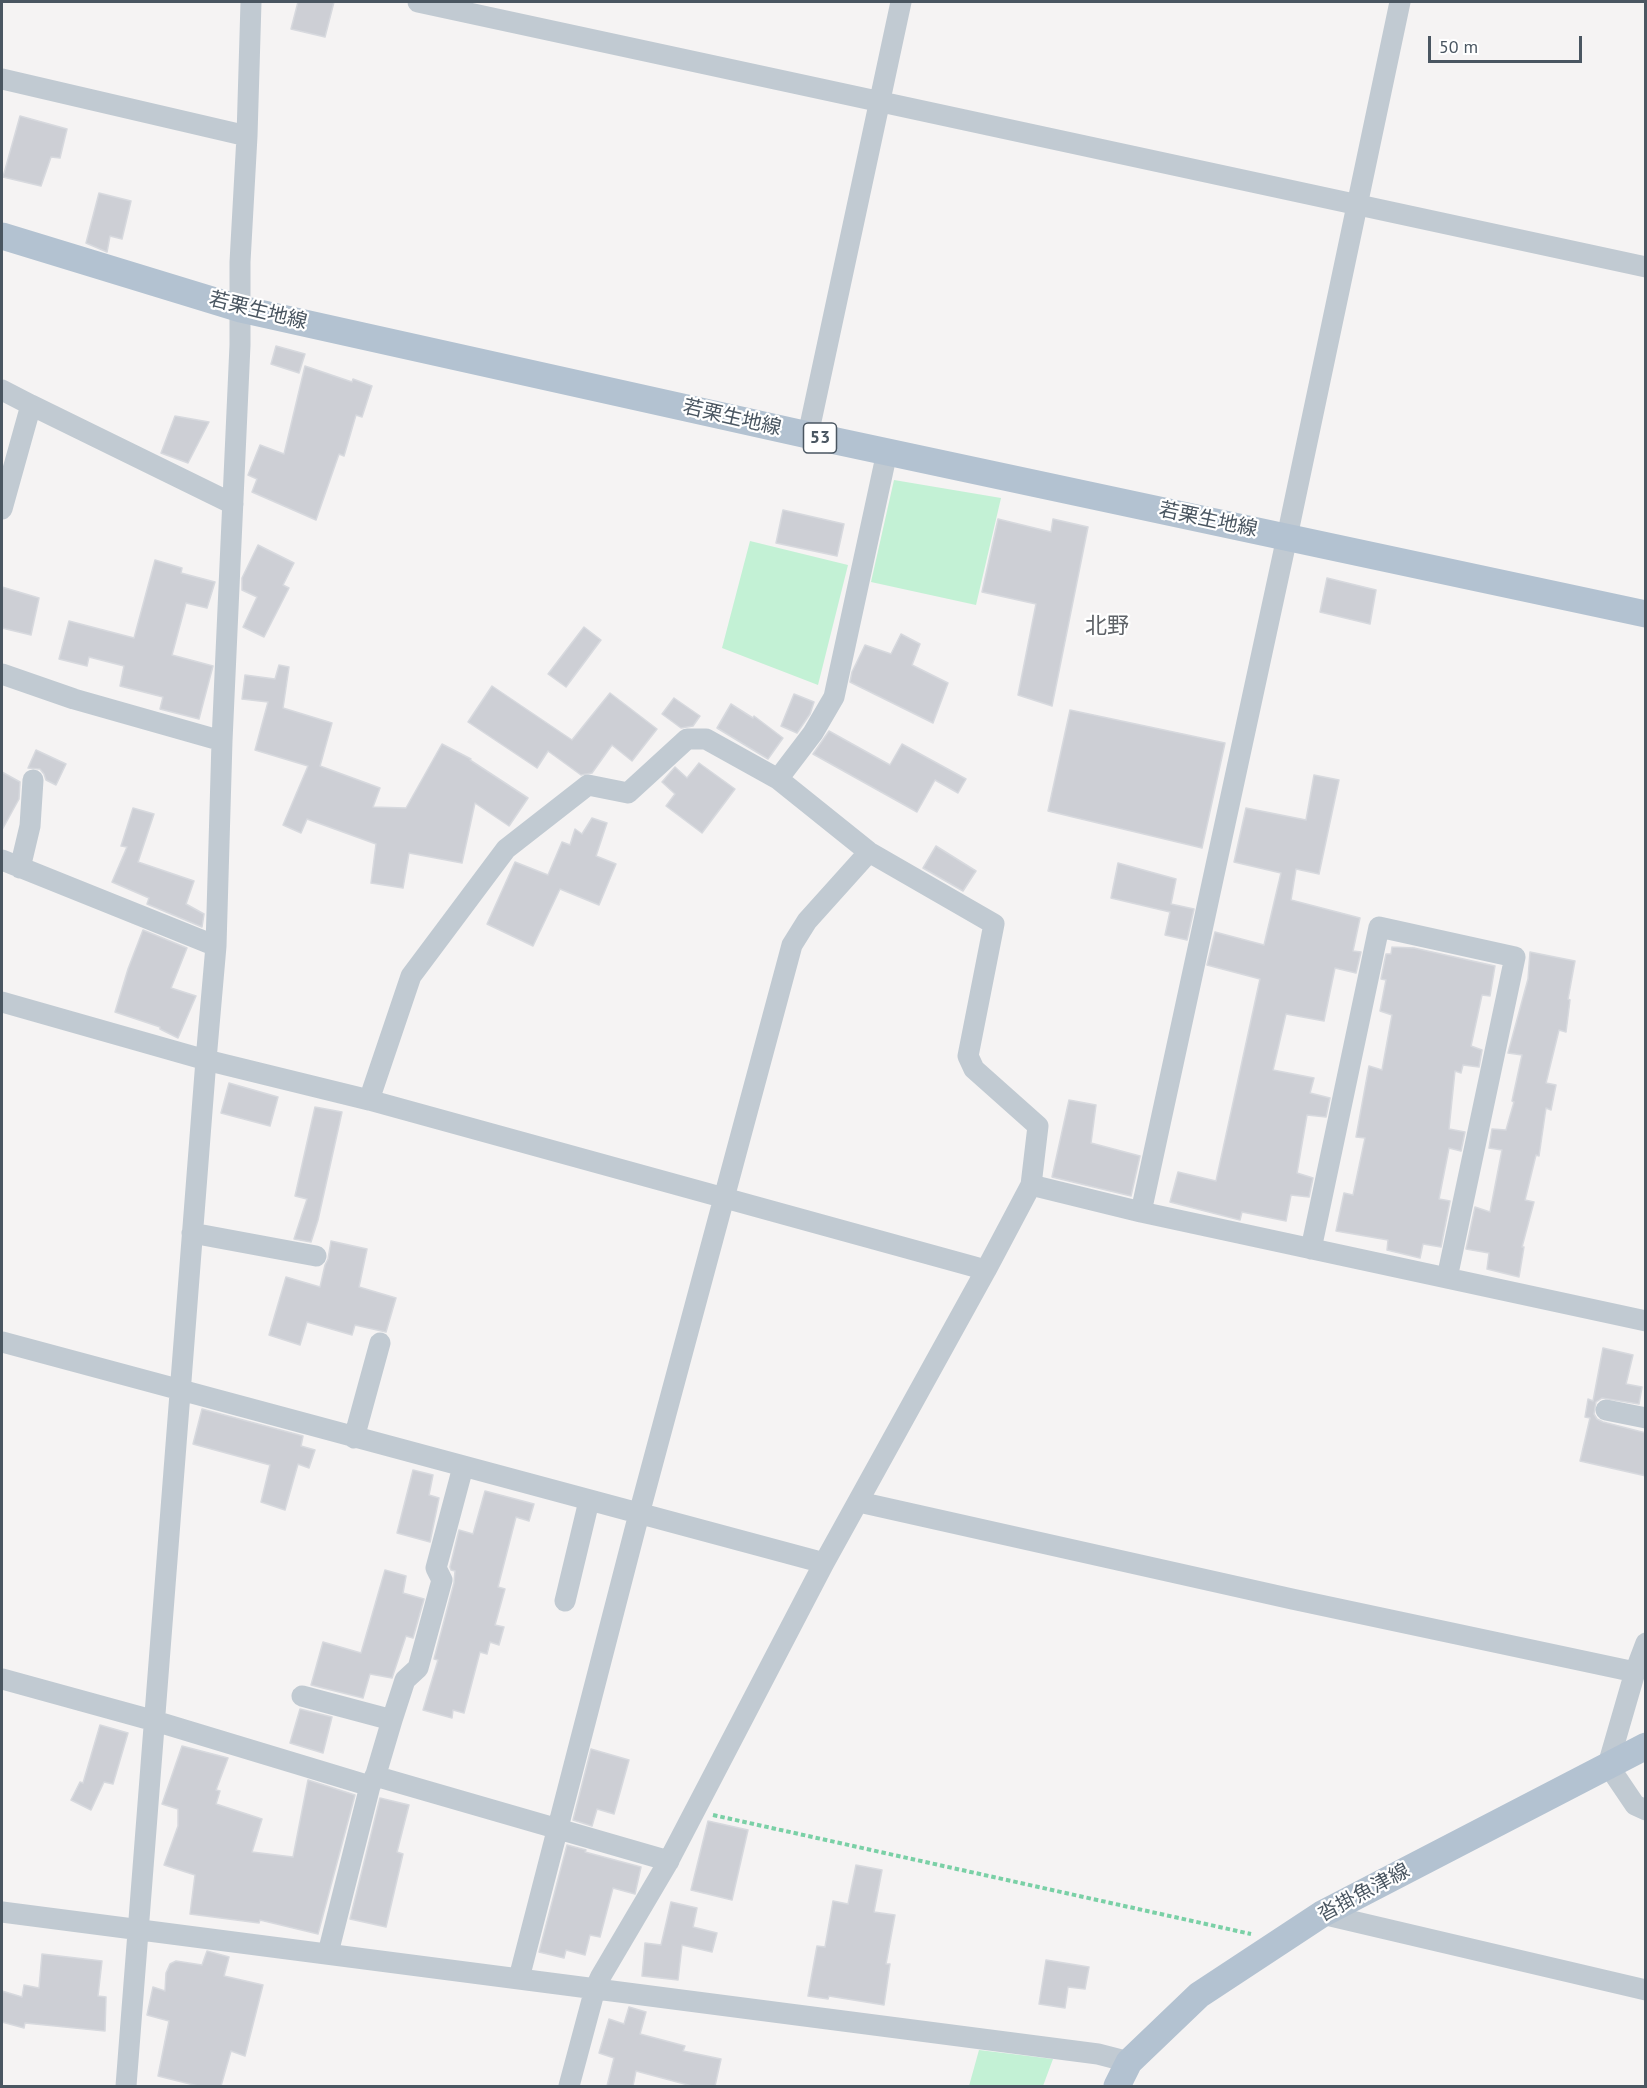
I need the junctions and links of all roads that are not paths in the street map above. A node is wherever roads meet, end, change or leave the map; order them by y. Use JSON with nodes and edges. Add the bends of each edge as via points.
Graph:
{"nodes":[{"id":1,"x":251,"y":2,"type":"edge"},
{"id":2,"x":418,"y":2,"type":"edge"},
{"id":3,"x":901,"y":2,"type":"edge"},
{"id":4,"x":1400,"y":2,"type":"edge"},
{"id":5,"x":2,"y":79,"type":"edge"},
{"id":6,"x":879,"y":101,"type":"junction"},
{"id":7,"x":247,"y":136,"type":"junction"},
{"id":8,"x":1357,"y":205,"type":"junction"},
{"id":9,"x":2,"y":236,"type":"edge"},
{"id":10,"x":1646,"y":267,"type":"edge"},
{"id":11,"x":241,"y":309,"type":"junction"},
{"id":12,"x":2,"y":390,"type":"edge"},
{"id":13,"x":31,"y":405,"type":"junction"},
{"id":14,"x":808,"y":435,"type":"junction"},
{"id":15,"x":887,"y":453,"type":"junction"},
{"id":16,"x":233,"y":504,"type":"junction"},
{"id":17,"x":2,"y":509,"type":"edge"},
{"id":18,"x":1287,"y":537,"type":"junction"},
{"id":19,"x":1646,"y":614,"type":"edge"},
{"id":20,"x":2,"y":674,"type":"edge"},
{"id":21,"x":222,"y":741,"type":"junction"},
{"id":22,"x":778,"y":779,"type":"junction"},
{"id":23,"x":33,"y":780,"type":"dead end"},
{"id":24,"x":869,"y":852,"type":"junction"},
{"id":25,"x":11,"y":864,"type":"edge"},
{"id":26,"x":216,"y":946,"type":"junction"},
{"id":27,"x":2,"y":1002,"type":"edge"},
{"id":28,"x":206,"y":1060,"type":"junction"},
{"id":29,"x":369,"y":1100,"type":"junction"},
{"id":30,"x":1031,"y":1185,"type":"junction"},
{"id":31,"x":725,"y":1199,"type":"junction"},
{"id":32,"x":1141,"y":1212,"type":"junction"},
{"id":33,"x":192,"y":1233,"type":"junction"},
{"id":34,"x":1311,"y":1249,"type":"junction"},
{"id":35,"x":316,"y":1256,"type":"dead end"},
{"id":36,"x":986,"y":1270,"type":"junction"},
{"id":37,"x":1447,"y":1278,"type":"junction"},
{"id":38,"x":1646,"y":1321,"type":"edge"},
{"id":39,"x":2,"y":1342,"type":"edge"},
{"id":40,"x":380,"y":1343,"type":"dead end"},
{"id":41,"x":180,"y":1390,"type":"junction"},
{"id":42,"x":1606,"y":1410,"type":"dead end"},
{"id":43,"x":1646,"y":1418,"type":"edge"},
{"id":44,"x":354,"y":1438,"type":"junction"},
{"id":45,"x":463,"y":1467,"type":"junction"},
{"id":46,"x":589,"y":1501,"type":"junction"},
{"id":47,"x":859,"y":1502,"type":"junction"},
{"id":48,"x":639,"y":1514,"type":"junction"},
{"id":49,"x":824,"y":1563,"type":"junction"},
{"id":50,"x":564,"y":1601,"type":"dead end"},
{"id":51,"x":1646,"y":1642,"type":"edge"},
{"id":52,"x":1635,"y":1672,"type":"junction"},
{"id":53,"x":2,"y":1680,"type":"edge"},
{"id":54,"x":302,"y":1696,"type":"dead end"},
{"id":55,"x":392,"y":1720,"type":"junction"},
{"id":56,"x":155,"y":1721,"type":"junction"},
{"id":57,"x":1646,"y":1746,"type":"edge"},
{"id":58,"x":1608,"y":1765,"type":"junction"},
{"id":59,"x":373,"y":1781,"type":"junction"},
{"id":60,"x":1646,"y":1810,"type":"edge"},
{"id":61,"x":557,"y":1830,"type":"junction"},
{"id":62,"x":669,"y":1862,"type":"junction"},
{"id":63,"x":2,"y":1912,"type":"edge"},
{"id":64,"x":1322,"y":1914,"type":"junction"},
{"id":65,"x":139,"y":1929,"type":"junction"},
{"id":66,"x":328,"y":1953,"type":"junction"},
{"id":67,"x":519,"y":1978,"type":"junction"},
{"id":68,"x":595,"y":1989,"type":"junction"},
{"id":69,"x":1646,"y":1990,"type":"edge"},
{"id":70,"x":1130,"y":2062,"type":"junction"},
{"id":71,"x":126,"y":2086,"type":"edge"},
{"id":72,"x":569,"y":2086,"type":"edge"},
{"id":73,"x":1117,"y":2086,"type":"edge"}],
"edges":[{"from":1,"to":7,"type":"street"},
{"from":2,"to":6,"type":"street"},
{"from":3,"to":6,"type":"street"},
{"from":4,"to":8,"type":"street"},
{"from":5,"to":7,"type":"street"},
{"from":6,"to":8,"type":"street"},
{"from":6,"to":14,"type":"street"},
{"from":7,"to":11,"type":"street"},
{"from":8,"to":10,"type":"street"},
{"from":8,"to":18,"type":"street"},
{"from":9,"to":11,"type":"main road","name":"若栗生地線","number":"53"},
{"from":11,"to":14,"type":"main road","name":"若栗生地線","number":"53"},
{"from":11,"to":16,"type":"street"},
{"from":12,"to":13,"type":"street"},
{"from":13,"to":16,"type":"street"},
{"from":13,"to":17,"type":"street"},
{"from":14,"to":15,"type":"main road","name":"若栗生地線","number":"53"},
{"from":15,"to":18,"type":"main road","name":"若栗生地線","number":"53"},
{"from":15,"to":22,"type":"street","via":[[834,697]]},
{"from":16,"to":21,"type":"street"},
{"from":18,"to":19,"type":"main road","name":"若栗生地線","number":"53"},
{"from":18,"to":32,"type":"street"},
{"from":20,"to":21,"type":"street"},
{"from":21,"to":26,"type":"street"},
{"from":22,"to":24,"type":"street"},
{"from":22,"to":29,"type":"street","via":[[706,739],[687,739],[628,793],[588,785],[506,849],[411,975]]},
{"from":23,"to":25,"type":"street","via":[[30,826]]},
{"from":24,"to":30,"type":"street","via":[[994,924],[968,1056],[974,1069],[1038,1126]]},
{"from":24,"to":31,"type":"street","via":[[807,921],[792,945]]},
{"from":25,"to":26,"type":"street"},
{"from":26,"to":28,"type":"street"},
{"from":27,"to":28,"type":"street"},
{"from":28,"to":29,"type":"street"},
{"from":28,"to":33,"type":"street"},
{"from":29,"to":31,"type":"street"},
{"from":30,"to":32,"type":"street"},
{"from":30,"to":36,"type":"street"},
{"from":31,"to":36,"type":"street"},
{"from":31,"to":48,"type":"street"},
{"from":32,"to":34,"type":"street"},
{"from":33,"to":35,"type":"street"},
{"from":33,"to":41,"type":"street"},
{"from":34,"to":37,"type":"street"},
{"from":34,"to":37,"type":"street","via":[[1379,927],[1515,957]]},
{"from":36,"to":47,"type":"street"},
{"from":37,"to":38,"type":"street"},
{"from":39,"to":41,"type":"street"},
{"from":40,"to":44,"type":"street"},
{"from":41,"to":44,"type":"street"},
{"from":41,"to":56,"type":"street"},
{"from":42,"to":43,"type":"street"},
{"from":44,"to":45,"type":"street"},
{"from":45,"to":46,"type":"street"},
{"from":45,"to":55,"type":"street","via":[[436,1568],[442,1580],[418,1668],[405,1680]]},
{"from":46,"to":48,"type":"street"},
{"from":46,"to":50,"type":"street"},
{"from":47,"to":49,"type":"street"},
{"from":47,"to":52,"type":"street"},
{"from":48,"to":49,"type":"street"},
{"from":48,"to":61,"type":"street"},
{"from":49,"to":62,"type":"street"},
{"from":51,"to":52,"type":"street"},
{"from":52,"to":58,"type":"street"},
{"from":53,"to":56,"type":"street"},
{"from":54,"to":55,"type":"street"},
{"from":55,"to":59,"type":"street"},
{"from":56,"to":59,"type":"street"},
{"from":56,"to":65,"type":"street"},
{"from":57,"to":58,"type":"main road","name":"沓掛魚津線"},
{"from":58,"to":60,"type":"street","via":[[1635,1805]]},
{"from":58,"to":64,"type":"main road","name":"沓掛魚津線"},
{"from":59,"to":61,"type":"street"},
{"from":59,"to":66,"type":"street"},
{"from":61,"to":62,"type":"street"},
{"from":61,"to":67,"type":"street"},
{"from":62,"to":68,"type":"street"},
{"from":63,"to":65,"type":"street"},
{"from":64,"to":69,"type":"street"},
{"from":64,"to":70,"type":"main road","name":"沓掛魚津線","via":[[1198,1995]]},
{"from":65,"to":66,"type":"street"},
{"from":65,"to":71,"type":"street"},
{"from":66,"to":67,"type":"street"},
{"from":67,"to":68,"type":"street"},
{"from":68,"to":70,"type":"street","via":[[1098,2054]]},
{"from":68,"to":72,"type":"street"},
{"from":70,"to":73,"type":"main road","name":"沓掛魚津線"}]}
